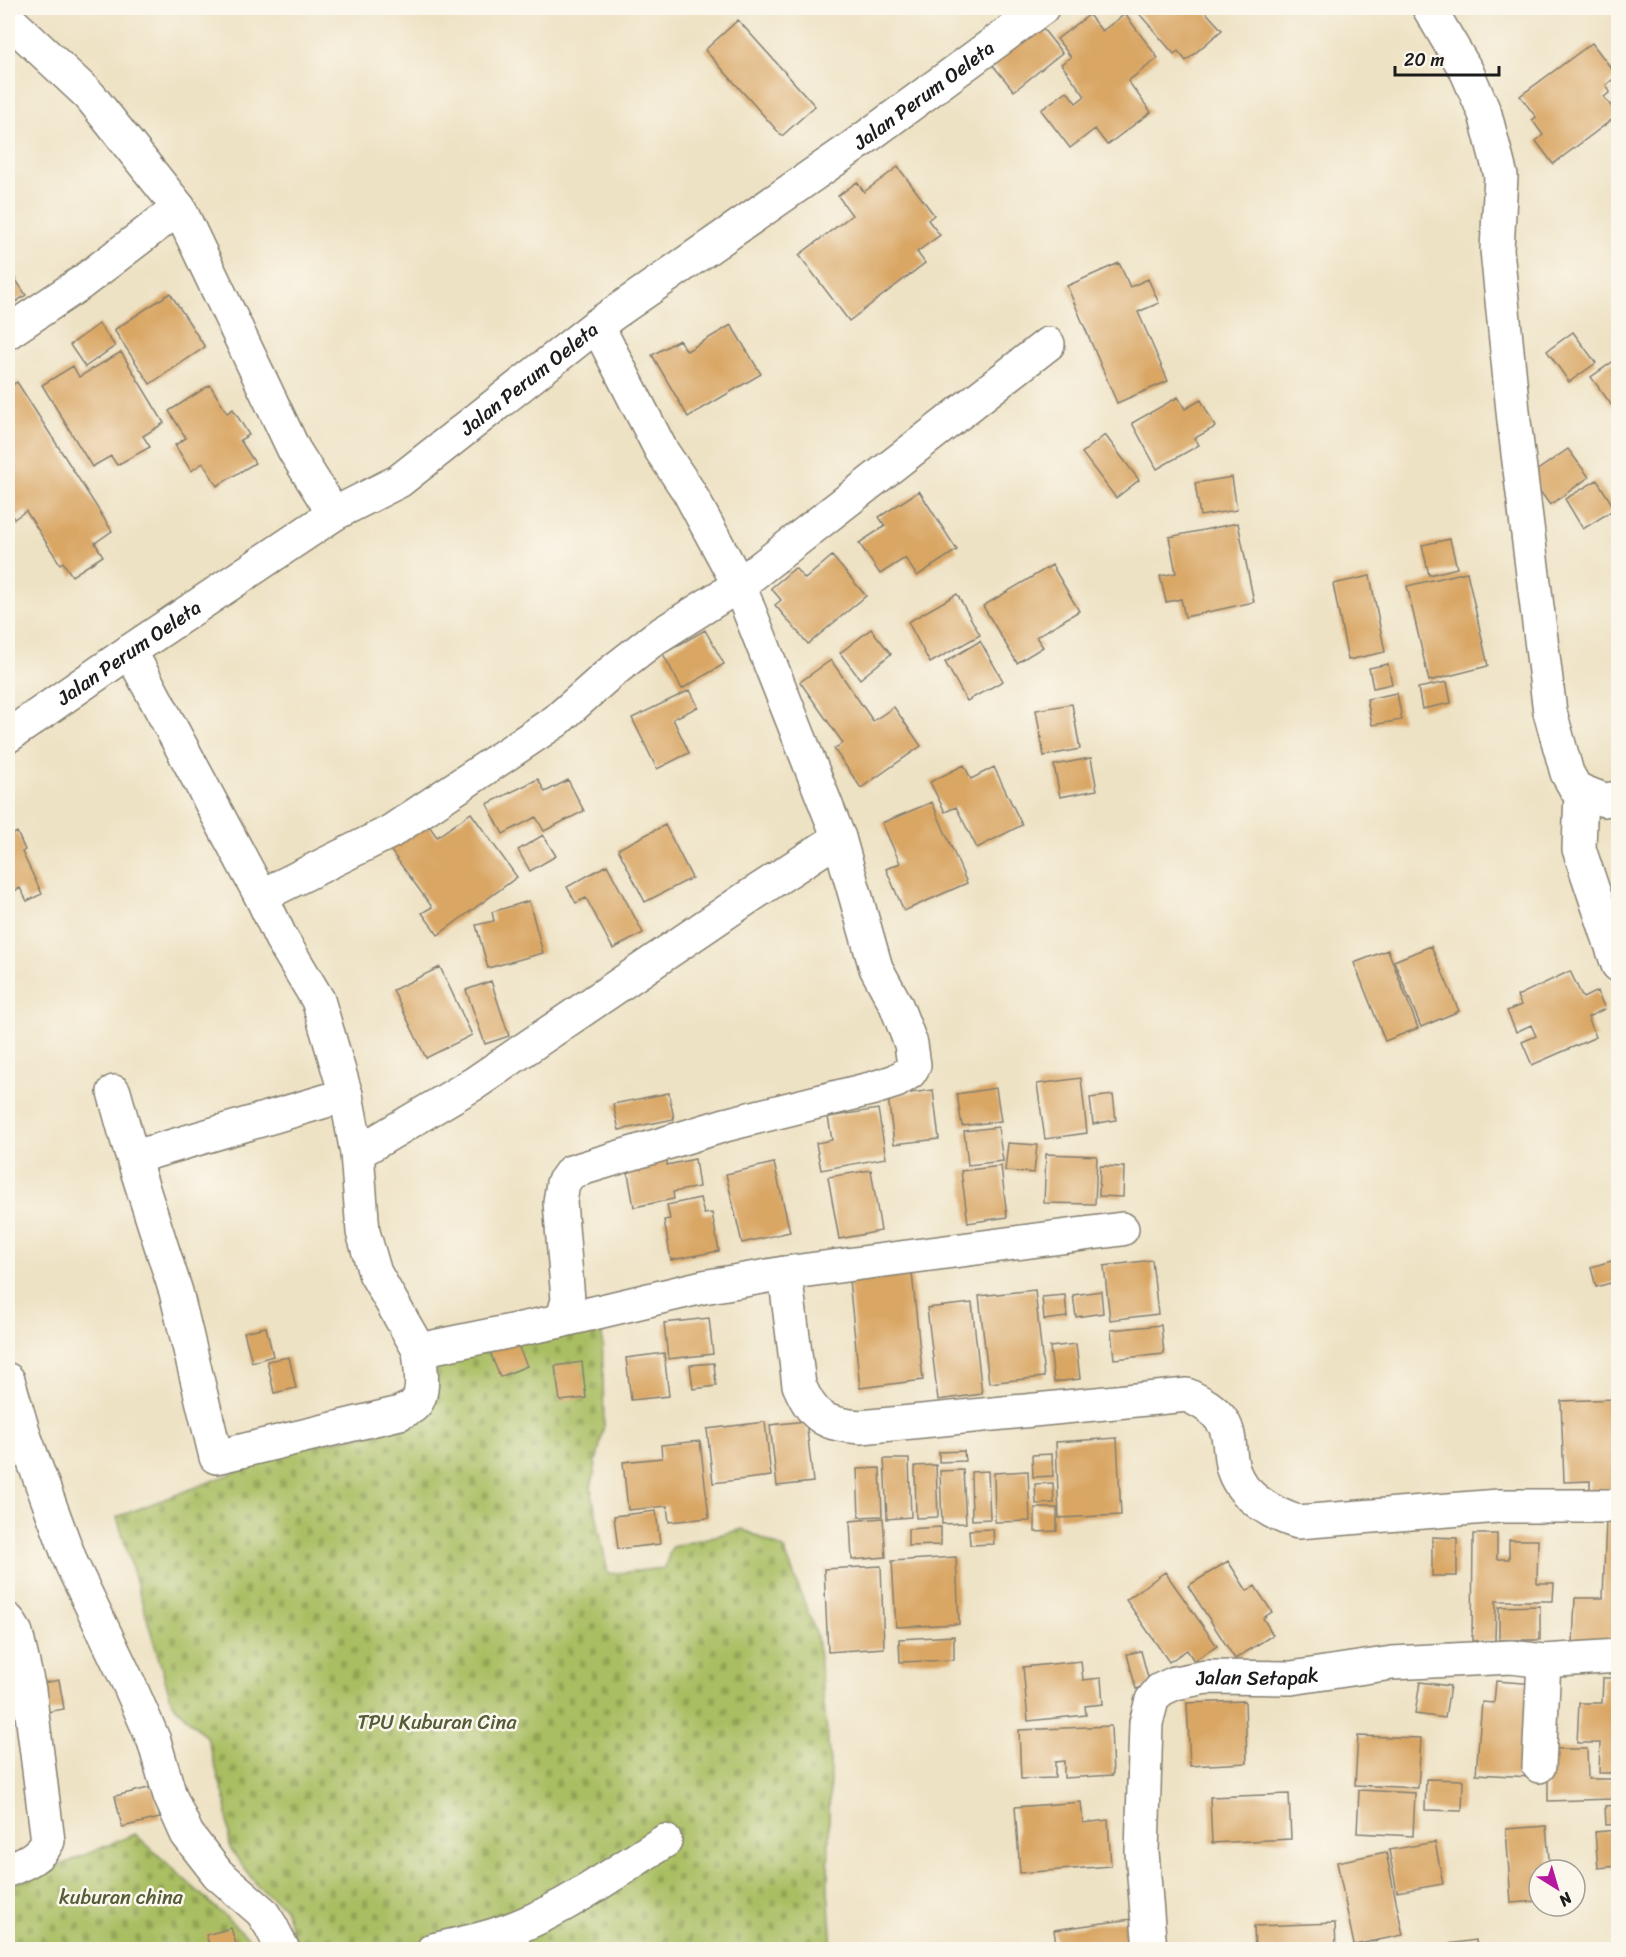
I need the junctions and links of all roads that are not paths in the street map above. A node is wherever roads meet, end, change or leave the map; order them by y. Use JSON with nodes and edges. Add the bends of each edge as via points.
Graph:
{"nodes":[{"id":1,"x":1042,"y":8,"type":"edge"},
{"id":2,"x":1429,"y":8,"type":"edge"},
{"id":3,"x":8,"y":19,"type":"edge"},
{"id":4,"x":179,"y":208,"type":"junction"},
{"id":5,"x":597,"y":325,"type":"junction"},
{"id":6,"x":8,"y":332,"type":"edge"},
{"id":7,"x":1048,"y":344,"type":"dead end"},
{"id":8,"x":334,"y":514,"type":"junction"},
{"id":9,"x":739,"y":585,"type":"junction"},
{"id":10,"x":130,"y":651,"type":"junction"},
{"id":11,"x":8,"y":736,"type":"edge"},
{"id":12,"x":1581,"y":791,"type":"junction"},
{"id":13,"x":1618,"y":798,"type":"edge"},
{"id":14,"x":839,"y":837,"type":"junction"},
{"id":15,"x":261,"y":896,"type":"junction"},
{"id":16,"x":1618,"y":965,"type":"edge"},
{"id":17,"x":114,"y":1092,"type":"dead end"},
{"id":18,"x":346,"y":1095,"type":"junction"},
{"id":19,"x":357,"y":1153,"type":"junction"},
{"id":20,"x":135,"y":1157,"type":"junction"},
{"id":21,"x":1122,"y":1229,"type":"dead end"},
{"id":22,"x":785,"y":1273,"type":"junction"},
{"id":23,"x":560,"y":1321,"type":"junction"},
{"id":24,"x":419,"y":1350,"type":"junction"},
{"id":25,"x":8,"y":1380,"type":"edge"},
{"id":26,"x":1618,"y":1506,"type":"edge"},
{"id":27,"x":8,"y":1620,"type":"edge"},
{"id":28,"x":1618,"y":1656,"type":"edge"},
{"id":29,"x":1544,"y":1661,"type":"junction"},
{"id":30,"x":1539,"y":1766,"type":"dead end"},
{"id":31,"x":665,"y":1841,"type":"dead end"},
{"id":32,"x":8,"y":1870,"type":"edge"},
{"id":33,"x":283,"y":1950,"type":"edge"},
{"id":34,"x":432,"y":1950,"type":"edge"},
{"id":35,"x":1150,"y":1950,"type":"edge"}],
"edges":[{"from":1,"to":5,"type":"street","name":"Jalan Perum Oeleta","via":[[853,147]]},
{"from":2,"to":12,"type":"street","via":[[1467,72],[1485,114],[1501,176],[1497,250],[1551,712],[1567,773]]},
{"from":3,"to":4,"type":"street","via":[[90,96]]},
{"from":4,"to":6,"type":"street","via":[[81,283]]},
{"from":4,"to":8,"type":"street","via":[[294,450]]},
{"from":5,"to":8,"type":"street","name":"Jalan Perum Oeleta","via":[[399,481]]},
{"from":5,"to":9,"type":"street","via":[[661,450],[689,492]]},
{"from":7,"to":9,"type":"street"},
{"from":8,"to":10,"type":"street","name":"Jalan Perum Oeleta"},
{"from":9,"to":14,"type":"street"},
{"from":9,"to":15,"type":"street","via":[[655,638],[556,721],[390,832]]},
{"from":10,"to":11,"type":"street","name":"Jalan Perum Oeleta"},
{"from":10,"to":15,"type":"street"},
{"from":12,"to":13,"type":"street","via":[[1604,800]]},
{"from":12,"to":16,"type":"street","via":[[1579,849]]},
{"from":14,"to":19,"type":"street","via":[[476,1083]]},
{"from":14,"to":23,"type":"street","via":[[876,968],[911,1044],[914,1065],[910,1072],[874,1088],[725,1125],[572,1172],[563,1182],[560,1202],[568,1300]]},
{"from":15,"to":18,"type":"street","via":[[318,1000]]},
{"from":17,"to":20,"type":"street"},
{"from":18,"to":19,"type":"street"},
{"from":18,"to":20,"type":"street"},
{"from":19,"to":24,"type":"street","via":[[363,1232],[375,1273]]},
{"from":20,"to":24,"type":"street","via":[[176,1292],[216,1457],[400,1413],[418,1400]]},
{"from":21,"to":22,"type":"street"},
{"from":22,"to":23,"type":"street","via":[[704,1287]]},
{"from":22,"to":26,"type":"street","via":[[799,1385],[816,1413],[834,1425],[861,1427],[1186,1395],[1214,1411],[1225,1425],[1234,1473],[1250,1495],[1278,1516],[1298,1522],[1499,1506]]},
{"from":23,"to":24,"type":"street"},
{"from":25,"to":33,"type":"street","via":[[72,1565],[154,1741],[170,1796],[187,1834],[218,1874],[262,1912]]},
{"from":27,"to":32,"type":"street","via":[[16,1633],[29,1689],[48,1840],[43,1852]]},
{"from":28,"to":29,"type":"street","name":"Jalan Setapak"},
{"from":29,"to":30,"type":"street"},
{"from":29,"to":35,"type":"street","name":"Jalan Setapak","via":[[1511,1657],[1392,1663],[1291,1678],[1206,1677],[1160,1690],[1152,1700],[1146,1723],[1142,1852]]},
{"from":31,"to":34,"type":"street","via":[[530,1921],[492,1936]]}]}
